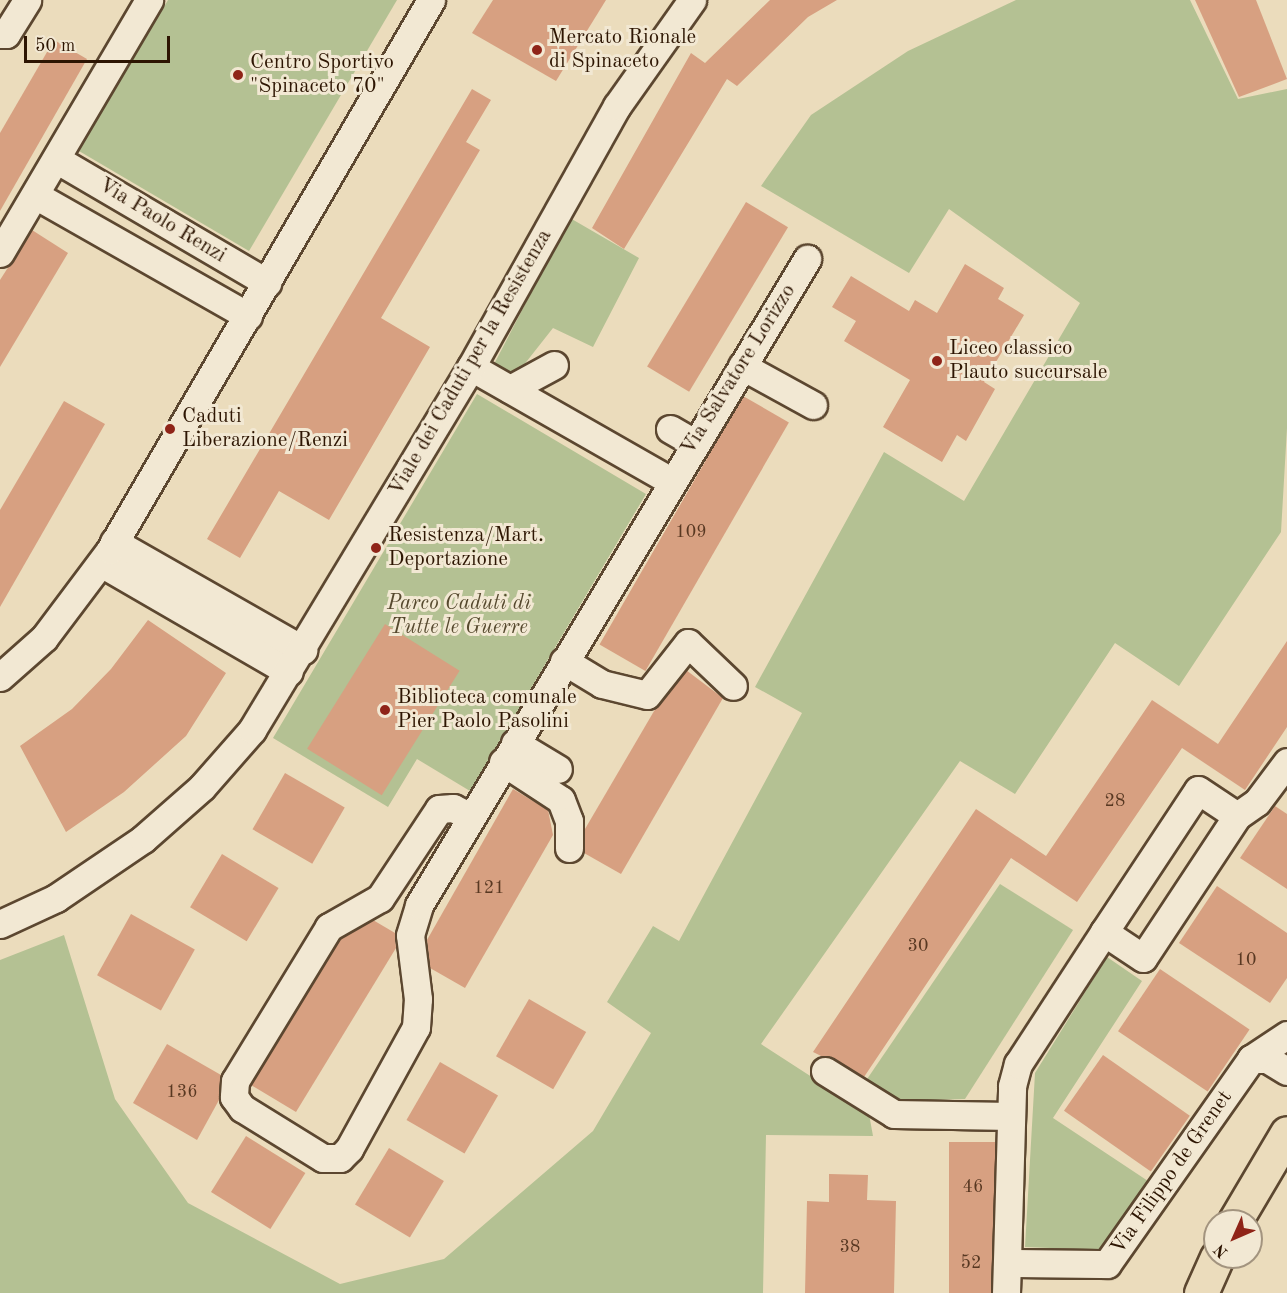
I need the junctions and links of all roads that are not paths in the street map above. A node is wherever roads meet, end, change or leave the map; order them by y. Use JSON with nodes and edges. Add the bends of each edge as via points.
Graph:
{"nodes":[{"id":1,"x":27,"y":0,"type":"edge"},
{"id":2,"x":149,"y":0,"type":"edge"},
{"id":3,"x":431,"y":0,"type":"edge"},
{"id":4,"x":692,"y":0,"type":"edge"},
{"id":5,"x":0,"y":34,"type":"edge"},
{"id":6,"x":56,"y":159,"type":"junction"},
{"id":7,"x":35,"y":195,"type":"junction"},
{"id":8,"x":0,"y":253,"type":"edge"},
{"id":9,"x":807,"y":259,"type":"dead end"},
{"id":10,"x":267,"y":284,"type":"junction"},
{"id":11,"x":248,"y":316,"type":"junction"},
{"id":12,"x":554,"y":365,"type":"dead end"},
{"id":13,"x":742,"y":366,"type":"junction"},
{"id":14,"x":471,"y":367,"type":"junction"},
{"id":15,"x":510,"y":389,"type":"junction"},
{"id":16,"x":813,"y":405,"type":"dead end"},
{"id":17,"x":670,"y":429,"type":"dead end"},
{"id":18,"x":694,"y":443,"type":"junction"},
{"id":19,"x":671,"y":481,"type":"junction"},
{"id":20,"x":108,"y":553,"type":"junction"},
{"id":21,"x":296,"y":661,"type":"junction"},
{"id":22,"x":564,"y":661,"type":"junction"},
{"id":23,"x":0,"y":677,"type":"edge"},
{"id":24,"x":734,"y":686,"type":"dead end"},
{"id":25,"x":509,"y":753,"type":"junction"},
{"id":26,"x":1287,"y":762,"type":"edge"},
{"id":27,"x":558,"y":769,"type":"dead end"},
{"id":28,"x":1237,"y":816,"type":"junction"},
{"id":29,"x":471,"y":818,"type":"junction"},
{"id":30,"x":569,"y":848,"type":"dead end"},
{"id":31,"x":0,"y":924,"type":"edge"},
{"id":32,"x":1104,"y":932,"type":"junction"},
{"id":33,"x":1287,"y":1035,"type":"edge"},
{"id":34,"x":1251,"y":1059,"type":"junction"},
{"id":35,"x":825,"y":1071,"type":"dead end"},
{"id":36,"x":1287,"y":1071,"type":"edge"},
{"id":37,"x":1011,"y":1116,"type":"junction"},
{"id":38,"x":1287,"y":1133,"type":"edge"},
{"id":39,"x":1242,"y":1209,"type":"edge"},
{"id":40,"x":1007,"y":1263,"type":"junction"},
{"id":41,"x":1212,"y":1269,"type":"edge"},
{"id":42,"x":1006,"y":1293,"type":"edge"},
{"id":43,"x":1202,"y":1293,"type":"edge"}],
"edges":[{"from":1,"to":5,"type":"street","via":[[6,34]]},
{"from":2,"to":6,"type":"street"},
{"from":3,"to":10,"type":"street"},
{"from":4,"to":14,"type":"street","name":"Viale dei Caduti per la Resistenza","via":[[612,115]]},
{"from":6,"to":7,"type":"street"},
{"from":6,"to":10,"type":"street","name":"Via Paolo Renzi"},
{"from":7,"to":8,"type":"street"},
{"from":7,"to":11,"type":"street","name":"Via Paolo Renzi"},
{"from":9,"to":13,"type":"street","name":"Via Salvatore Lorizzo"},
{"from":10,"to":11,"type":"street"},
{"from":11,"to":20,"type":"street"},
{"from":12,"to":15,"type":"street"},
{"from":13,"to":16,"type":"street"},
{"from":13,"to":18,"type":"street","name":"Via Salvatore Lorizzo"},
{"from":14,"to":15,"type":"street"},
{"from":14,"to":21,"type":"street","name":"Viale dei Caduti per la Resistenza"},
{"from":15,"to":19,"type":"street"},
{"from":17,"to":18,"type":"street"},
{"from":18,"to":19,"type":"street","name":"Via Salvatore Lorizzo"},
{"from":19,"to":22,"type":"street","name":"Via Salvatore Lorizzo"},
{"from":20,"to":21,"type":"street"},
{"from":20,"to":23,"type":"street","via":[[44,638]]},
{"from":21,"to":31,"type":"street","name":"Viale dei Caduti per la Resistenza","via":[[240,746],[176,812],[75,886]]},
{"from":22,"to":24,"type":"street","via":[[602,684],[647,695],[688,643]]},
{"from":22,"to":25,"type":"street","name":"Via Salvatore Lorizzo"},
{"from":25,"to":27,"type":"street"},
{"from":25,"to":29,"type":"street","name":"Via Salvatore Lorizzo"},
{"from":25,"to":30,"type":"street","via":[[561,800],[569,821]]},
{"from":26,"to":28,"type":"street","via":[[1257,802]]},
{"from":28,"to":32,"type":"street","via":[[1143,958]]},
{"from":28,"to":32,"type":"street","via":[[1198,790]]},
{"from":29,"to":29,"type":"street","name":"Via Salvatore Lorizzo","via":[[410,928],[418,1014],[411,1039],[349,1149],[340,1158],[326,1160],[242,1108],[234,1097],[235,1081],[329,927],[380,898],[439,809],[453,808]]},
{"from":32,"to":37,"type":"street","via":[[1018,1064]]},
{"from":33,"to":34,"type":"street","name":"Via Filippo de Grenet"},
{"from":34,"to":36,"type":"street","via":[[1267,1059]]},
{"from":34,"to":40,"type":"street","name":"Via Filippo de Grenet","via":[[1107,1264]]},
{"from":35,"to":37,"type":"street","via":[[894,1114]]},
{"from":37,"to":40,"type":"street"},
{"from":38,"to":39,"type":"main road"},
{"from":40,"to":42,"type":"street"},
{"from":41,"to":43,"type":"main road"}]}
